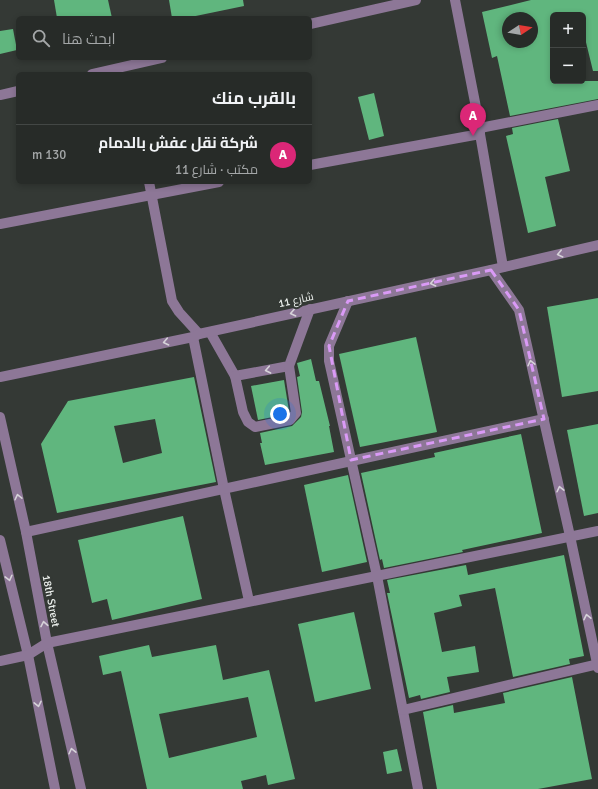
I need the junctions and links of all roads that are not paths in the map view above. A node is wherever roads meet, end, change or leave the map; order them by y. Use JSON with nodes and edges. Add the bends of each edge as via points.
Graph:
{"nodes":[{"id":1,"x":416,"y":0,"type":"edge"},
{"id":2,"x":456,"y":0,"type":"edge"},
{"id":3,"x":375,"y":5,"type":"edge"},
{"id":4,"x":312,"y":23,"type":"edge"},
{"id":5,"x":156,"y":60,"type":"edge"},
{"id":6,"x":127,"y":70,"type":"edge"},
{"id":7,"x":110,"y":72,"type":"edge"},
{"id":8,"x":16,"y":91,"type":"edge"},
{"id":9,"x":0,"y":95,"type":"edge"},
{"id":10,"x":598,"y":104,"type":"edge"},
{"id":11,"x":480,"y":131,"type":"junction"},
{"id":12,"x":312,"y":165,"type":"edge"},
{"id":13,"x":149,"y":184,"type":"edge"},
{"id":14,"x":208,"y":184,"type":"edge"},
{"id":15,"x":151,"y":194,"type":"junction"},
{"id":16,"x":0,"y":224,"type":"edge"},
{"id":17,"x":598,"y":245,"type":"edge"},
{"id":18,"x":504,"y":267,"type":"junction"},
{"id":19,"x":491,"y":270,"type":"junction"},
{"id":20,"x":348,"y":301,"type":"junction"},
{"id":21,"x":310,"y":309,"type":"junction"},
{"id":22,"x":210,"y":332,"type":"junction"},
{"id":23,"x":196,"y":335,"type":"junction"},
{"id":24,"x":289,"y":366,"type":"junction"},
{"id":25,"x":235,"y":376,"type":"junction"},
{"id":26,"x":0,"y":377,"type":"edge"},
{"id":27,"x":0,"y":417,"type":"edge"},
{"id":28,"x":544,"y":419,"type":"junction"},
{"id":29,"x":351,"y":460,"type":"junction"},
{"id":30,"x":224,"y":489,"type":"junction"},
{"id":31,"x":26,"y":532,"type":"junction"},
{"id":32,"x":598,"y":532,"type":"edge"},
{"id":33,"x":570,"y":536,"type":"junction"},
{"id":34,"x":0,"y":540,"type":"edge"},
{"id":35,"x":377,"y":576,"type":"junction"},
{"id":36,"x":249,"y":601,"type":"junction"},
{"id":37,"x":47,"y":643,"type":"junction"},
{"id":38,"x":28,"y":655,"type":"junction"},
{"id":39,"x":0,"y":661,"type":"edge"},
{"id":40,"x":598,"y":666,"type":"edge"},
{"id":41,"x":403,"y":710,"type":"junction"},
{"id":42,"x":55,"y":789,"type":"edge"},
{"id":43,"x":81,"y":789,"type":"edge"},
{"id":44,"x":418,"y":789,"type":"edge"}],
"edges":[{"from":1,"to":3,"type":"street"},
{"from":2,"to":11,"type":"street"},
{"from":3,"to":4,"type":"street"},
{"from":5,"to":6,"type":"street"},
{"from":6,"to":7,"type":"street"},
{"from":8,"to":9,"type":"street"},
{"from":10,"to":11,"type":"street"},
{"from":11,"to":12,"type":"street"},
{"from":11,"to":18,"type":"street"},
{"from":13,"to":15,"type":"street"},
{"from":14,"to":15,"type":"street"},
{"from":15,"to":16,"type":"street"},
{"from":15,"to":23,"type":"street","via":[[172,301]]},
{"from":17,"to":18,"type":"street","name":"شارع 11","one_way":true},
{"from":18,"to":19,"type":"street","name":"شارع 11"},
{"from":19,"to":20,"type":"street","name":"شارع 11","one_way":true},
{"from":28,"to":19,"type":"street","one_way":true,"via":[[519,310]]},
{"from":20,"to":21,"type":"street","name":"شارع 11"},
{"from":20,"to":29,"type":"street","via":[[329,346],[329,361]]},
{"from":21,"to":22,"type":"street","name":"شارع 11","one_way":true},
{"from":21,"to":24,"type":"street"},
{"from":22,"to":23,"type":"street","name":"شارع 11"},
{"from":22,"to":25,"type":"street"},
{"from":23,"to":26,"type":"street","name":"شارع 11","one_way":true},
{"from":23,"to":30,"type":"street"},
{"from":24,"to":25,"type":"street","one_way":true},
{"from":24,"to":25,"type":"street","via":[[296,413],[290,420],[255,427],[248,422],[244,412]]},
{"from":31,"to":27,"type":"street","name":"18th Street","one_way":true},
{"from":28,"to":29,"type":"street"},
{"from":33,"to":28,"type":"street","one_way":true},
{"from":29,"to":30,"type":"street"},
{"from":29,"to":35,"type":"street"},
{"from":30,"to":31,"type":"street"},
{"from":30,"to":36,"type":"street"},
{"from":37,"to":31,"type":"street","name":"18th Street","one_way":true},
{"from":32,"to":33,"type":"street"},
{"from":33,"to":35,"type":"street"},
{"from":40,"to":33,"type":"street","one_way":true},
{"from":34,"to":38,"type":"street","one_way":true},
{"from":35,"to":36,"type":"street"},
{"from":35,"to":41,"type":"street"},
{"from":36,"to":37,"type":"street"},
{"from":37,"to":38,"type":"street"},
{"from":43,"to":37,"type":"street","name":"18th Street","one_way":true},
{"from":38,"to":39,"type":"street"},
{"from":38,"to":42,"type":"street","one_way":true},
{"from":40,"to":41,"type":"street"},
{"from":41,"to":44,"type":"street"}]}
